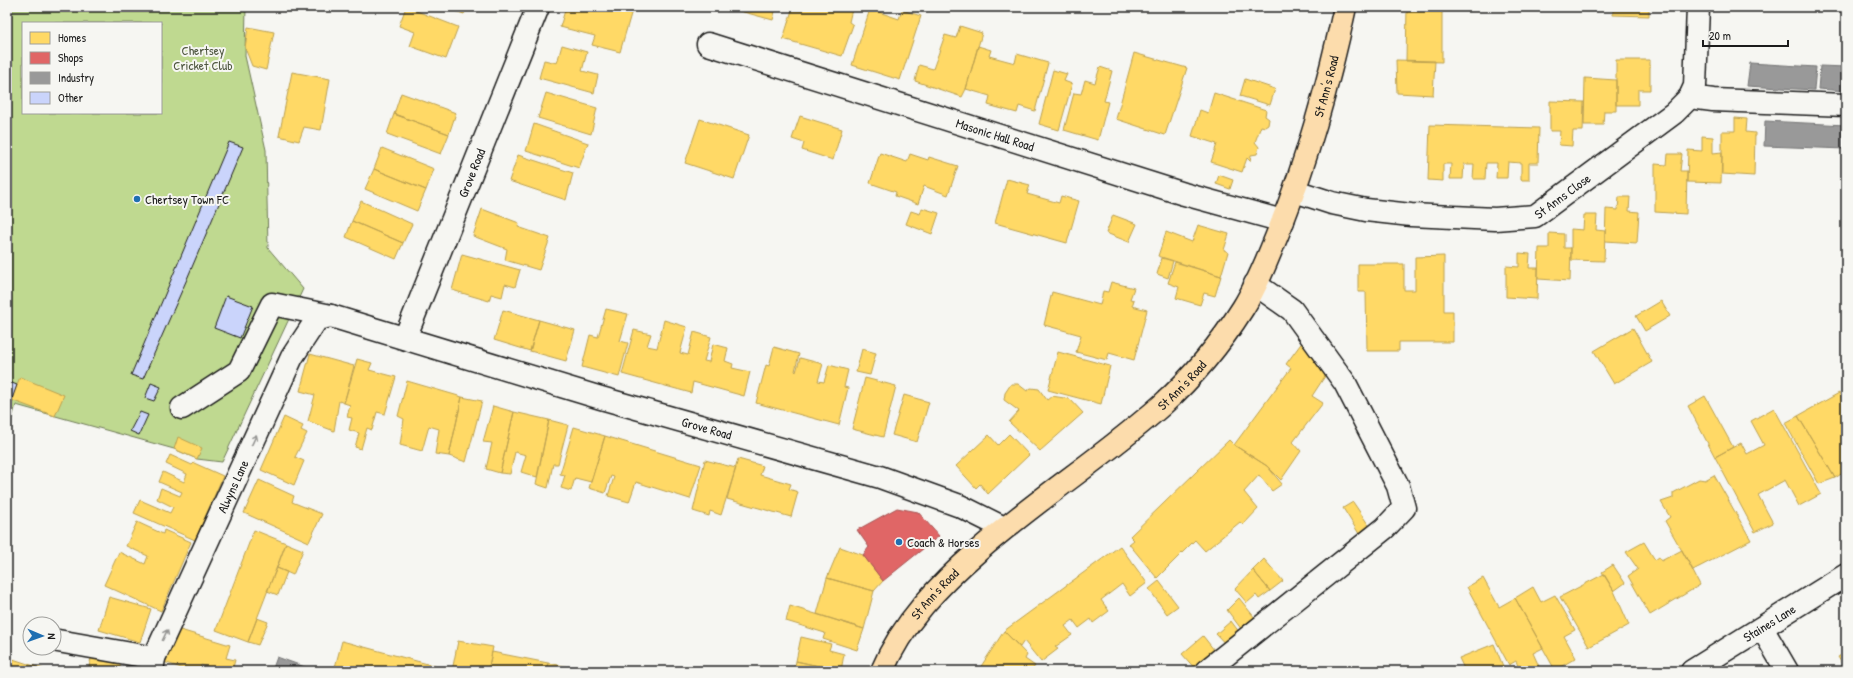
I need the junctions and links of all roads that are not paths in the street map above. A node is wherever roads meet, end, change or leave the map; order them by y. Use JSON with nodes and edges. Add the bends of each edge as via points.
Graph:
{"nodes":[{"id":1,"x":538,"y":7,"type":"edge"},
{"id":2,"x":1345,"y":7,"type":"edge"},
{"id":3,"x":1698,"y":7,"type":"edge"},
{"id":4,"x":708,"y":44,"type":"dead end"},
{"id":5,"x":1690,"y":97,"type":"junction"},
{"id":6,"x":1846,"y":105,"type":"edge"},
{"id":7,"x":1295,"y":192,"type":"junction"},
{"id":8,"x":1283,"y":221,"type":"junction"},
{"id":9,"x":1255,"y":284,"type":"junction"},
{"id":10,"x":330,"y":316,"type":"junction"},
{"id":11,"x":405,"y":338,"type":"junction"},
{"id":12,"x":182,"y":408,"type":"dead end"},
{"id":13,"x":1004,"y":528,"type":"junction"},
{"id":14,"x":1846,"y":575,"type":"edge"},
{"id":15,"x":1762,"y":628,"type":"junction"},
{"id":16,"x":62,"y":642,"type":"edge"},
{"id":17,"x":153,"y":664,"type":"edge"},
{"id":18,"x":882,"y":671,"type":"edge"},
{"id":19,"x":1206,"y":671,"type":"edge"},
{"id":20,"x":1692,"y":671,"type":"edge"},
{"id":21,"x":1787,"y":671,"type":"edge"}],
"edges":[{"from":1,"to":11,"type":"street","name":"Grove Road"},
{"from":2,"to":7,"type":"main road","name":"St Ann's Road"},
{"from":3,"to":5,"type":"street","name":"St Anns Close","via":[[1695,86]]},
{"from":4,"to":8,"type":"street","name":"Masonic Hall Road","via":[[1169,189]]},
{"from":5,"to":6,"type":"street"},
{"from":5,"to":7,"type":"street","name":"St Anns Close","via":[[1674,113],[1536,216],[1495,219],[1411,215],[1366,210]]},
{"from":7,"to":8,"type":"main road","name":"St Ann's Road"},
{"from":8,"to":9,"type":"main road","name":"St Ann's Road"},
{"from":9,"to":13,"type":"main road","name":"St Ann's Road","via":[[1244,306],[1217,345],[1163,404]]},
{"from":9,"to":19,"type":"street","via":[[1292,310],[1345,383],[1398,486],[1404,508],[1385,528]]},
{"from":10,"to":11,"type":"street","name":"Grove Road"},
{"from":10,"to":12,"type":"street","name":"Grove Road","via":[[272,304],[239,371]]},
{"from":17,"to":10,"type":"street","name":"Alwyns Lane","one_way":true,"via":[[292,357],[317,319]]},
{"from":11,"to":13,"type":"street","name":"Grove Road","via":[[609,400],[880,477],[960,506]]},
{"from":13,"to":18,"type":"main road","name":"St Ann's Road","via":[[946,580],[907,626]]},
{"from":14,"to":15,"type":"street","name":"Staines Lane"},
{"from":15,"to":20,"type":"street","name":"Staines Lane"},
{"from":15,"to":21,"type":"street"},
{"from":16,"to":17,"type":"street"}]}
